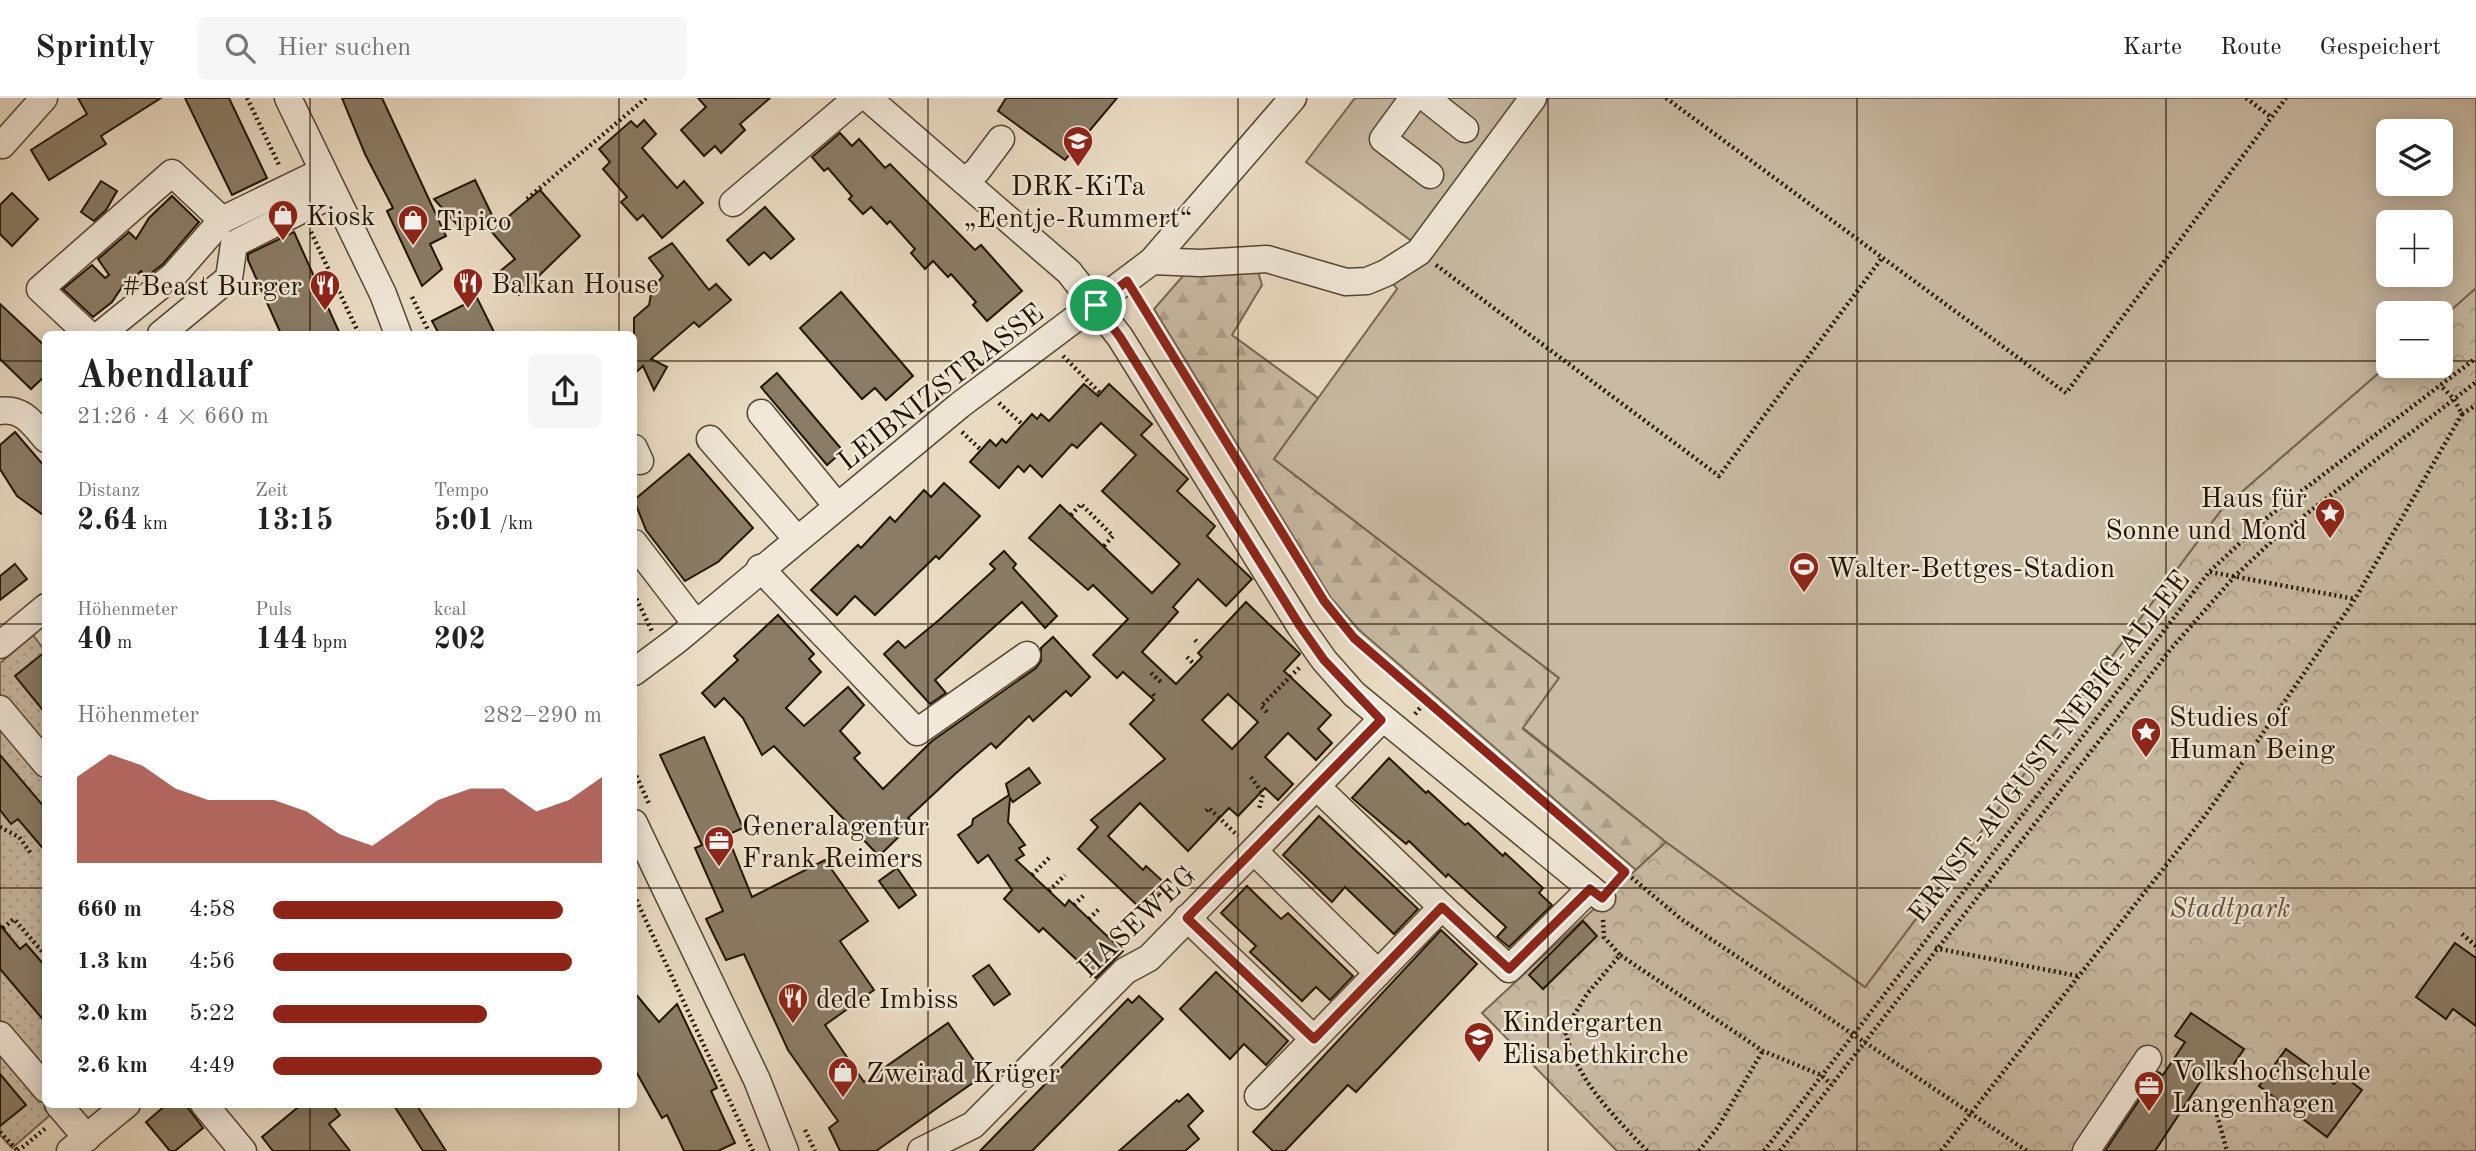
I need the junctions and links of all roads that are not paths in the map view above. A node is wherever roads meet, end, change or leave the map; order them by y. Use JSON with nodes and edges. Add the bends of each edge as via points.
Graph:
{"nodes":[{"id":1,"x":44,"y":98,"type":"edge"},
{"id":2,"x":288,"y":98,"type":"edge"},
{"id":3,"x":857,"y":98,"type":"edge"},
{"id":4,"x":868,"y":98,"type":"edge"},
{"id":5,"x":1293,"y":98,"type":"edge"},
{"id":6,"x":1413,"y":98,"type":"edge"},
{"id":7,"x":1426,"y":98,"type":"edge"},
{"id":8,"x":1533,"y":98,"type":"edge"},
{"id":9,"x":1465,"y":129,"type":"dead end"},
{"id":10,"x":1001,"y":139,"type":"dead end"},
{"id":11,"x":2,"y":145,"type":"dead end"},
{"id":12,"x":1430,"y":175,"type":"dead end"},
{"id":13,"x":964,"y":181,"type":"junction"},
{"id":14,"x":328,"y":182,"type":"junction"},
{"id":15,"x":733,"y":203,"type":"dead end"},
{"id":16,"x":222,"y":220,"type":"junction"},
{"id":17,"x":1152,"y":261,"type":"junction"},
{"id":18,"x":1096,"y":305,"type":"junction"},
{"id":19,"x":85,"y":331,"type":"edge"},
{"id":20,"x":105,"y":331,"type":"edge"},
{"id":21,"x":165,"y":331,"type":"edge"},
{"id":22,"x":397,"y":331,"type":"edge"},
{"id":23,"x":0,"y":411,"type":"edge"},
{"id":24,"x":761,"y":413,"type":"dead end"},
{"id":25,"x":42,"y":434,"type":"edge"},
{"id":26,"x":710,"y":439,"type":"dead end"},
{"id":27,"x":837,"y":506,"type":"junction"},
{"id":28,"x":796,"y":538,"type":"junction"},
{"id":29,"x":637,"y":547,"type":"edge"},
{"id":30,"x":760,"y":568,"type":"junction"},
{"id":31,"x":42,"y":610,"type":"edge"},
{"id":32,"x":696,"y":624,"type":"junction"},
{"id":33,"x":1,"y":641,"type":"edge"},
{"id":34,"x":1027,"y":654,"type":"dead end"},
{"id":35,"x":637,"y":670,"type":"edge"},
{"id":36,"x":0,"y":709,"type":"edge"},
{"id":37,"x":1381,"y":720,"type":"junction"},
{"id":38,"x":42,"y":759,"type":"edge"},
{"id":39,"x":1317,"y":787,"type":"junction"},
{"id":40,"x":637,"y":830,"type":"edge"},
{"id":41,"x":1254,"y":851,"type":"junction"},
{"id":42,"x":1442,"y":907,"type":"junction"},
{"id":43,"x":1187,"y":918,"type":"junction"},
{"id":44,"x":1378,"y":973,"type":"junction"},
{"id":45,"x":0,"y":1035,"type":"edge"},
{"id":46,"x":1314,"y":1039,"type":"junction"},
{"id":47,"x":2148,"y":1059,"type":"dead end"},
{"id":48,"x":42,"y":1084,"type":"edge"},
{"id":49,"x":1258,"y":1096,"type":"dead end"},
{"id":50,"x":60,"y":1108,"type":"edge"},
{"id":51,"x":122,"y":1108,"type":"edge"},
{"id":52,"x":207,"y":1108,"type":"edge"},
{"id":53,"x":78,"y":1144,"type":"edge"},
{"id":54,"x":243,"y":1151,"type":"edge"},
{"id":55,"x":785,"y":1151,"type":"edge"},
{"id":56,"x":921,"y":1151,"type":"edge"},
{"id":57,"x":2086,"y":1151,"type":"edge"}],
"edges":[{"from":1,"to":11,"type":"street"},
{"from":2,"to":14,"type":"street"},
{"from":3,"to":15,"type":"street"},
{"from":4,"to":13,"type":"street"},
{"from":5,"to":17,"type":"street","name":"LEIBNIZSTRASSE"},
{"from":6,"to":12,"type":"street","via":[[1383,139]]},
{"from":7,"to":9,"type":"street"},
{"from":8,"to":17,"type":"street","via":[[1419,252],[1367,281],[1346,282],[1268,259]]},
{"from":10,"to":13,"type":"street"},
{"from":13,"to":18,"type":"street","via":[[1069,272]]},
{"from":14,"to":16,"type":"street"},
{"from":14,"to":21,"type":"street","via":[[234,244],[229,278]]},
{"from":14,"to":22,"type":"street"},
{"from":16,"to":19,"type":"street","via":[[172,173],[40,289]]},
{"from":16,"to":20,"type":"street","via":[[174,275]]},
{"from":17,"to":18,"type":"street","name":"LEIBNIZSTRASSE"},
{"from":18,"to":27,"type":"street","name":"LEIBNIZSTRASSE","via":[[983,388]]},
{"from":18,"to":37,"type":"street","via":[[1317,650]]},
{"from":23,"to":25,"type":"street","via":[[9,409],[27,416]]},
{"from":24,"to":27,"type":"street"},
{"from":26,"to":28,"type":"street"},
{"from":27,"to":28,"type":"street","name":"LEIBNIZSTRASSE"},
{"from":28,"to":30,"type":"street","name":"LEIBNIZSTRASSE"},
{"from":29,"to":32,"type":"street"},
{"from":30,"to":32,"type":"street","name":"LEIBNIZSTRASSE"},
{"from":30,"to":34,"type":"street","via":[[917,732]]},
{"from":31,"to":33,"type":"street"},
{"from":32,"to":35,"type":"street","name":"LEIBNIZSTRASSE"},
{"from":36,"to":38,"type":"street"},
{"from":37,"to":39,"type":"street","name":"HASEWEG"},
{"from":37,"to":42,"type":"street","via":[[1596,893],[1509,969]]},
{"from":39,"to":41,"type":"street","name":"HASEWEG"},
{"from":39,"to":42,"type":"street"},
{"from":40,"to":55,"type":"street","via":[[757,1080]]},
{"from":41,"to":43,"type":"street","name":"HASEWEG"},
{"from":41,"to":44,"type":"street"},
{"from":42,"to":44,"type":"street"},
{"from":43,"to":46,"type":"street"},
{"from":43,"to":56,"type":"street","name":"HASEWEG","via":[[1149,958],[1125,971],[973,1125]]},
{"from":44,"to":46,"type":"street"},
{"from":45,"to":48,"type":"street"},
{"from":46,"to":49,"type":"street"},
{"from":47,"to":57,"type":"street"},
{"from":50,"to":53,"type":"street"},
{"from":51,"to":53,"type":"street"},
{"from":52,"to":54,"type":"street"}]}
